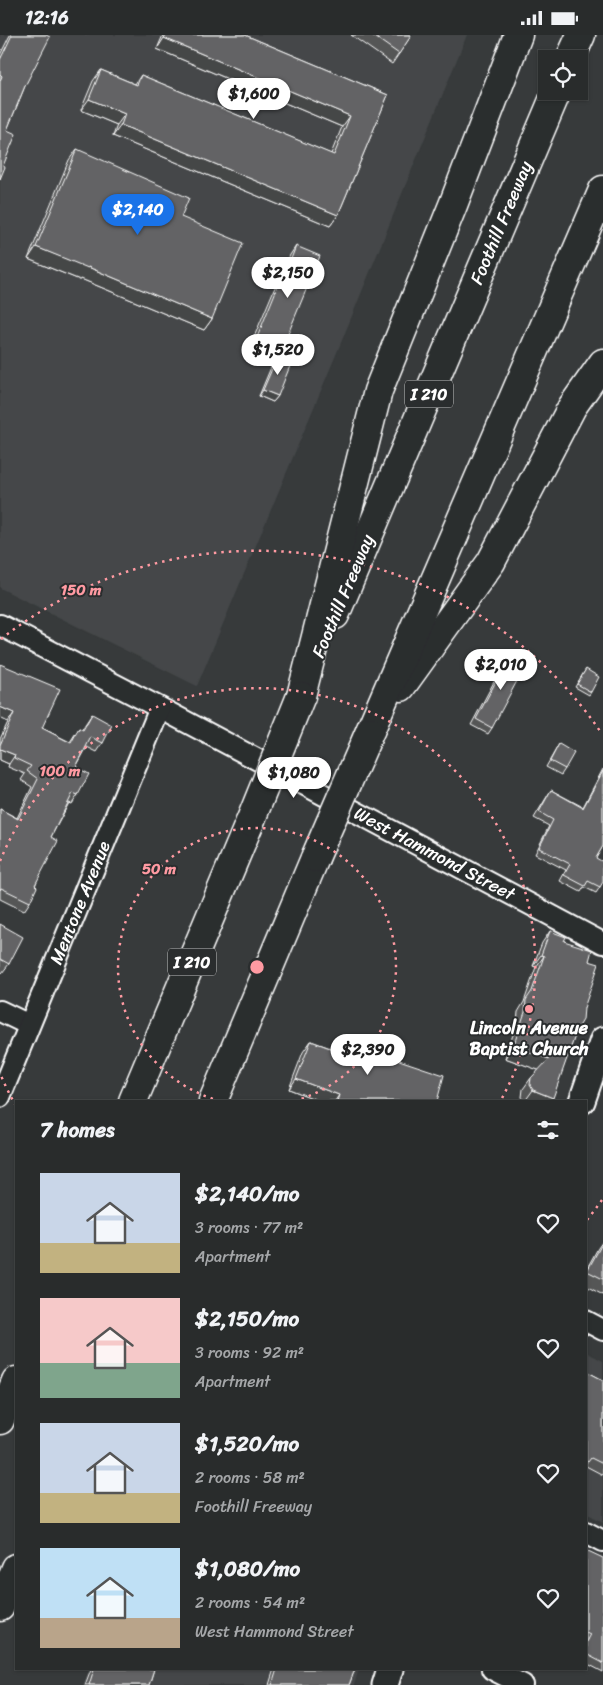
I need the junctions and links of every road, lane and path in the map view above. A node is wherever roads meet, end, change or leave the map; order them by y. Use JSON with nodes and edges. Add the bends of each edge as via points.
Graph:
{"nodes":[{"id":1,"x":518,"y":35,"type":"edge"},
{"id":2,"x":580,"y":35,"type":"edge"},
{"id":3,"x":574,"y":50,"type":"edge"},
{"id":4,"x":553,"y":100,"type":"edge"},
{"id":5,"x":603,"y":190,"type":"edge"},
{"id":6,"x":603,"y":363,"type":"edge"},
{"id":7,"x":0,"y":625,"type":"edge"},
{"id":8,"x":301,"y":696,"type":"junction"},
{"id":9,"x":160,"y":708,"type":"junction"},
{"id":10,"x":370,"y":731,"type":"junction"},
{"id":11,"x":603,"y":943,"type":"edge"},
{"id":12,"x":0,"y":1011,"type":"edge"},
{"id":13,"x":29,"y":1025,"type":"junction"},
{"id":14,"x":603,"y":1041,"type":"edge"},
{"id":15,"x":0,"y":1097,"type":"edge"},
{"id":16,"x":133,"y":1100,"type":"edge"},
{"id":17,"x":213,"y":1100,"type":"edge"},
{"id":18,"x":582,"y":1100,"type":"edge"},
{"id":19,"x":587,"y":1322,"type":"edge"},
{"id":20,"x":603,"y":1330,"type":"edge"},
{"id":21,"x":15,"y":1383,"type":"edge"},
{"id":22,"x":0,"y":1420,"type":"edge"},
{"id":23,"x":587,"y":1533,"type":"edge"},
{"id":24,"x":603,"y":1541,"type":"edge"},
{"id":25,"x":15,"y":1570,"type":"edge"},
{"id":26,"x":0,"y":1607,"type":"edge"},
{"id":27,"x":390,"y":1670,"type":"edge"},
{"id":28,"x":494,"y":1670,"type":"edge"},
{"id":29,"x":385,"y":1685,"type":"edge"},
{"id":30,"x":523,"y":1685,"type":"edge"}],
"edges":[{"from":1,"to":8,"type":"highway","via":[[378,391]]},
{"from":2,"to":3,"type":"highway"},
{"from":4,"to":8,"type":"highway","name":"Foothill Freeway","number":"I 210"},
{"from":5,"to":10,"type":"highway"},
{"from":6,"to":10,"type":"highway","via":[[572,407],[491,562]]},
{"from":7,"to":9,"type":"street","name":"West Hammond Street"},
{"from":8,"to":16,"type":"highway","name":"Foothill Freeway","number":"I 210","bridge":true},
{"from":9,"to":11,"type":"street","name":"West Hammond Street"},
{"from":9,"to":13,"type":"street","name":"Mentone Avenue"},
{"from":10,"to":17,"type":"highway","bridge":true},
{"from":12,"to":13,"type":"street"},
{"from":13,"to":15,"type":"street","name":"Mentone Avenue"},
{"from":14,"to":18,"type":"main road"},
{"from":19,"to":20,"type":"street"},
{"from":21,"to":22,"type":"highway"},
{"from":23,"to":24,"type":"street"},
{"from":25,"to":26,"type":"highway"},
{"from":27,"to":29,"type":"main road"},
{"from":28,"to":30,"type":"street"}]}
